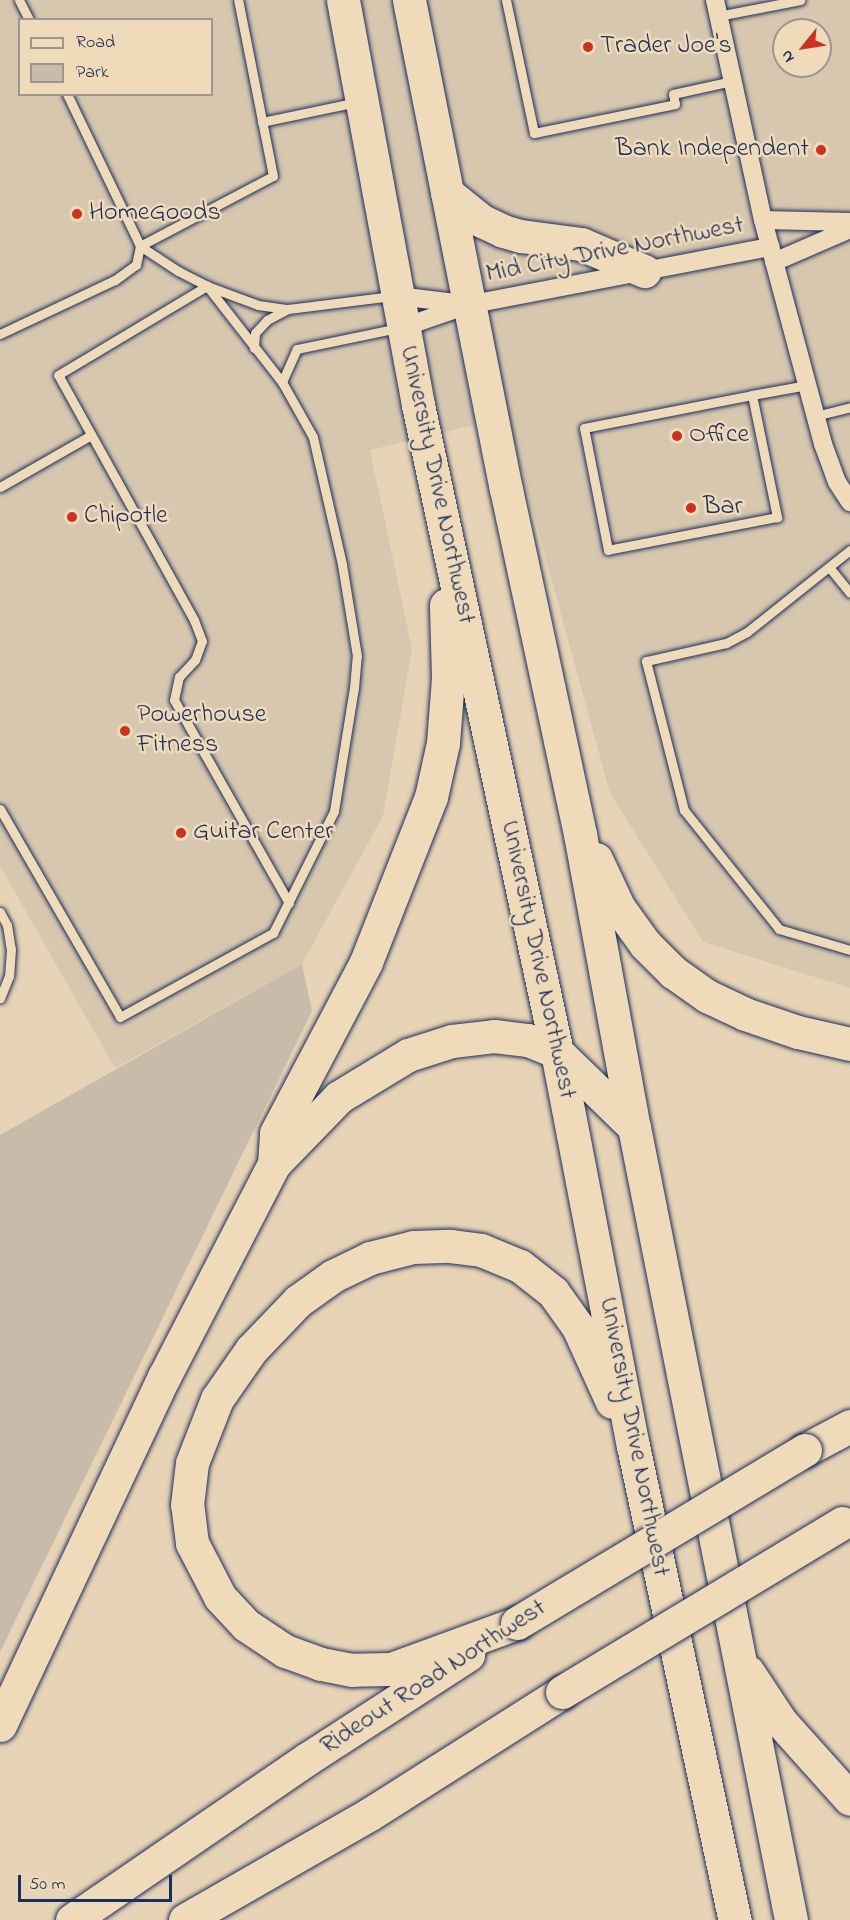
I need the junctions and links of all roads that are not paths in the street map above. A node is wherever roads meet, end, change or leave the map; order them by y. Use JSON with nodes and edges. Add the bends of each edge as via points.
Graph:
{"nodes":[{"id":1,"x":19,"y":0,"type":"edge"},
{"id":2,"x":238,"y":0,"type":"edge"},
{"id":3,"x":343,"y":0,"type":"edge"},
{"id":4,"x":409,"y":0,"type":"edge"},
{"id":5,"x":506,"y":0,"type":"edge"},
{"id":6,"x":800,"y":0,"type":"edge"},
{"id":7,"x":716,"y":8,"type":"edge"},
{"id":8,"x":28,"y":18,"type":"edge"},
{"id":9,"x":732,"y":81,"type":"junction"},
{"id":10,"x":68,"y":96,"type":"edge"},
{"id":11,"x":362,"y":101,"type":"junction"},
{"id":12,"x":262,"y":122,"type":"junction"},
{"id":13,"x":447,"y":193,"type":"junction"},
{"id":14,"x":763,"y":220,"type":"junction"},
{"id":15,"x":850,"y":222,"type":"edge"},
{"id":16,"x":850,"y":229,"type":"edge"},
{"id":17,"x":141,"y":246,"type":"junction"},
{"id":18,"x":772,"y":254,"type":"junction"},
{"id":19,"x":644,"y":271,"type":"junction"},
{"id":20,"x":207,"y":286,"type":"junction"},
{"id":21,"x":398,"y":296,"type":"junction"},
{"id":22,"x":468,"y":305,"type":"junction"},
{"id":23,"x":288,"y":309,"type":"junction"},
{"id":24,"x":404,"y":327,"type":"junction"},
{"id":25,"x":0,"y":334,"type":"edge"},
{"id":26,"x":254,"y":348,"type":"junction"},
{"id":27,"x":282,"y":382,"type":"junction"},
{"id":28,"x":807,"y":385,"type":"junction"},
{"id":29,"x":752,"y":395,"type":"junction"},
{"id":30,"x":850,"y":407,"type":"edge"},
{"id":31,"x":815,"y":416,"type":"junction"},
{"id":32,"x":91,"y":435,"type":"junction"},
{"id":33,"x":0,"y":487,"type":"edge"},
{"id":34,"x":850,"y":502,"type":"edge"},
{"id":35,"x":443,"y":519,"type":"junction"},
{"id":36,"x":850,"y":550,"type":"edge"},
{"id":37,"x":829,"y":567,"type":"junction"},
{"id":38,"x":850,"y":593,"type":"edge"},
{"id":39,"x":0,"y":809,"type":"edge"},
{"id":40,"x":580,"y":834,"type":"junction"},
{"id":41,"x":289,"y":903,"type":"junction"},
{"id":42,"x":0,"y":912,"type":"edge"},
{"id":43,"x":850,"y":950,"type":"edge"},
{"id":44,"x":0,"y":998,"type":"edge"},
{"id":45,"x":850,"y":1044,"type":"edge"},
{"id":46,"x":557,"y":1052,"type":"junction"},
{"id":47,"x":634,"y":1127,"type":"junction"},
{"id":48,"x":274,"y":1164,"type":"junction"},
{"id":49,"x":850,"y":1426,"type":"edge"},
{"id":50,"x":633,"y":1446,"type":"junction"},
{"id":51,"x":848,"y":1521,"type":"edge"},
{"id":52,"x":517,"y":1623,"type":"junction"},
{"id":53,"x":741,"y":1660,"type":"junction"},
{"id":54,"x":0,"y":1725,"type":"edge"},
{"id":55,"x":850,"y":1799,"type":"edge"},
{"id":56,"x":72,"y":1920,"type":"edge"},
{"id":57,"x":185,"y":1920,"type":"edge"},
{"id":58,"x":735,"y":1920,"type":"edge"},
{"id":59,"x":791,"y":1920,"type":"edge"}],
"edges":[{"from":1,"to":8,"type":"lane"},
{"from":2,"to":12,"type":"lane"},
{"from":3,"to":11,"type":"highway","name":"University Drive Northwest"},
{"from":4,"to":13,"type":"highway"},
{"from":5,"to":9,"type":"lane","via":[[534,133],[675,104],[673,94]]},
{"from":6,"to":7,"type":"lane"},
{"from":7,"to":9,"type":"street"},
{"from":9,"to":14,"type":"street"},
{"from":10,"to":17,"type":"lane"},
{"from":11,"to":12,"type":"lane"},
{"from":11,"to":21,"type":"highway","name":"University Drive Northwest"},
{"from":12,"to":17,"type":"lane","via":[[273,176]]},
{"from":13,"to":19,"type":"highway","via":[[482,221],[503,231],[581,244]]},
{"from":13,"to":22,"type":"highway"},
{"from":14,"to":15,"type":"street","name":"Mid City Drive Northwest"},
{"from":14,"to":18,"type":"street"},
{"from":16,"to":18,"type":"street","name":"Mid City Drive Northwest"},
{"from":17,"to":20,"type":"lane"},
{"from":17,"to":25,"type":"lane","via":[[136,265],[115,280]]},
{"from":18,"to":19,"type":"street","name":"Mid City Drive Northwest"},
{"from":18,"to":28,"type":"street"},
{"from":19,"to":22,"type":"street","name":"Mid City Drive Northwest"},
{"from":20,"to":23,"type":"lane","via":[[258,305]]},
{"from":20,"to":26,"type":"lane"},
{"from":20,"to":32,"type":"lane","via":[[58,375]]},
{"from":21,"to":22,"type":"street"},
{"from":21,"to":23,"type":"lane"},
{"from":21,"to":24,"type":"highway","name":"University Drive Northwest"},
{"from":22,"to":24,"type":"street"},
{"from":22,"to":40,"type":"highway"},
{"from":23,"to":26,"type":"lane","via":[[267,320],[255,333]]},
{"from":24,"to":27,"type":"lane","via":[[297,349]]},
{"from":24,"to":35,"type":"highway","name":"University Drive Northwest"},
{"from":26,"to":27,"type":"lane"},
{"from":27,"to":41,"type":"lane","via":[[313,437],[353,620],[357,656],[334,811]]},
{"from":28,"to":29,"type":"lane"},
{"from":28,"to":31,"type":"street"},
{"from":29,"to":29,"type":"lane","via":[[584,429],[608,550],[777,517]]},
{"from":30,"to":31,"type":"lane"},
{"from":31,"to":34,"type":"street","via":[[830,468]]},
{"from":32,"to":33,"type":"lane"},
{"from":32,"to":41,"type":"lane","via":[[202,641],[195,660],[179,677],[174,700]]},
{"from":35,"to":46,"type":"highway","name":"University Drive Northwest"},
{"from":35,"to":48,"type":"highway","via":[[448,678],[443,743],[431,797],[366,962],[276,1133]]},
{"from":36,"to":37,"type":"lane"},
{"from":37,"to":38,"type":"lane"},
{"from":37,"to":43,"type":"lane","via":[[747,632],[726,642],[646,661],[684,810],[779,929]]},
{"from":39,"to":41,"type":"lane","via":[[120,1017],[273,933]]},
{"from":40,"to":45,"type":"highway","via":[[619,908],[645,944],[673,972],[707,996],[745,1014]]},
{"from":40,"to":47,"type":"highway"},
{"from":42,"to":44,"type":"lane","via":[[7,925],[11,949],[9,976]]},
{"from":46,"to":47,"type":"highway"},
{"from":46,"to":48,"type":"highway","via":[[528,1040],[494,1036],[452,1041],[408,1055],[339,1097]]},
{"from":46,"to":50,"type":"highway","name":"University Drive Northwest"},
{"from":47,"to":53,"type":"highway"},
{"from":48,"to":54,"type":"highway","via":[[164,1377]]},
{"from":49,"to":52,"type":"highway","name":"Rideout Road Northwest","bridge":true},
{"from":50,"to":52,"type":"highway","via":[[578,1327],[553,1292],[520,1266],[482,1251],[450,1246],[413,1247],[370,1258],[333,1276],[298,1301],[251,1350],[217,1399],[192,1462],[187,1505],[192,1543],[220,1597],[246,1625],[285,1651],[352,1670],[391,1669]]},
{"from":50,"to":58,"type":"highway","name":"University Drive Northwest"},
{"from":51,"to":57,"type":"highway","bridge":true,"via":[[562,1692],[370,1814]]},
{"from":52,"to":56,"type":"highway","name":"Rideout Road Northwest","via":[[307,1759]]},
{"from":53,"to":55,"type":"highway","via":[[781,1722]]},
{"from":53,"to":59,"type":"highway"}]}
